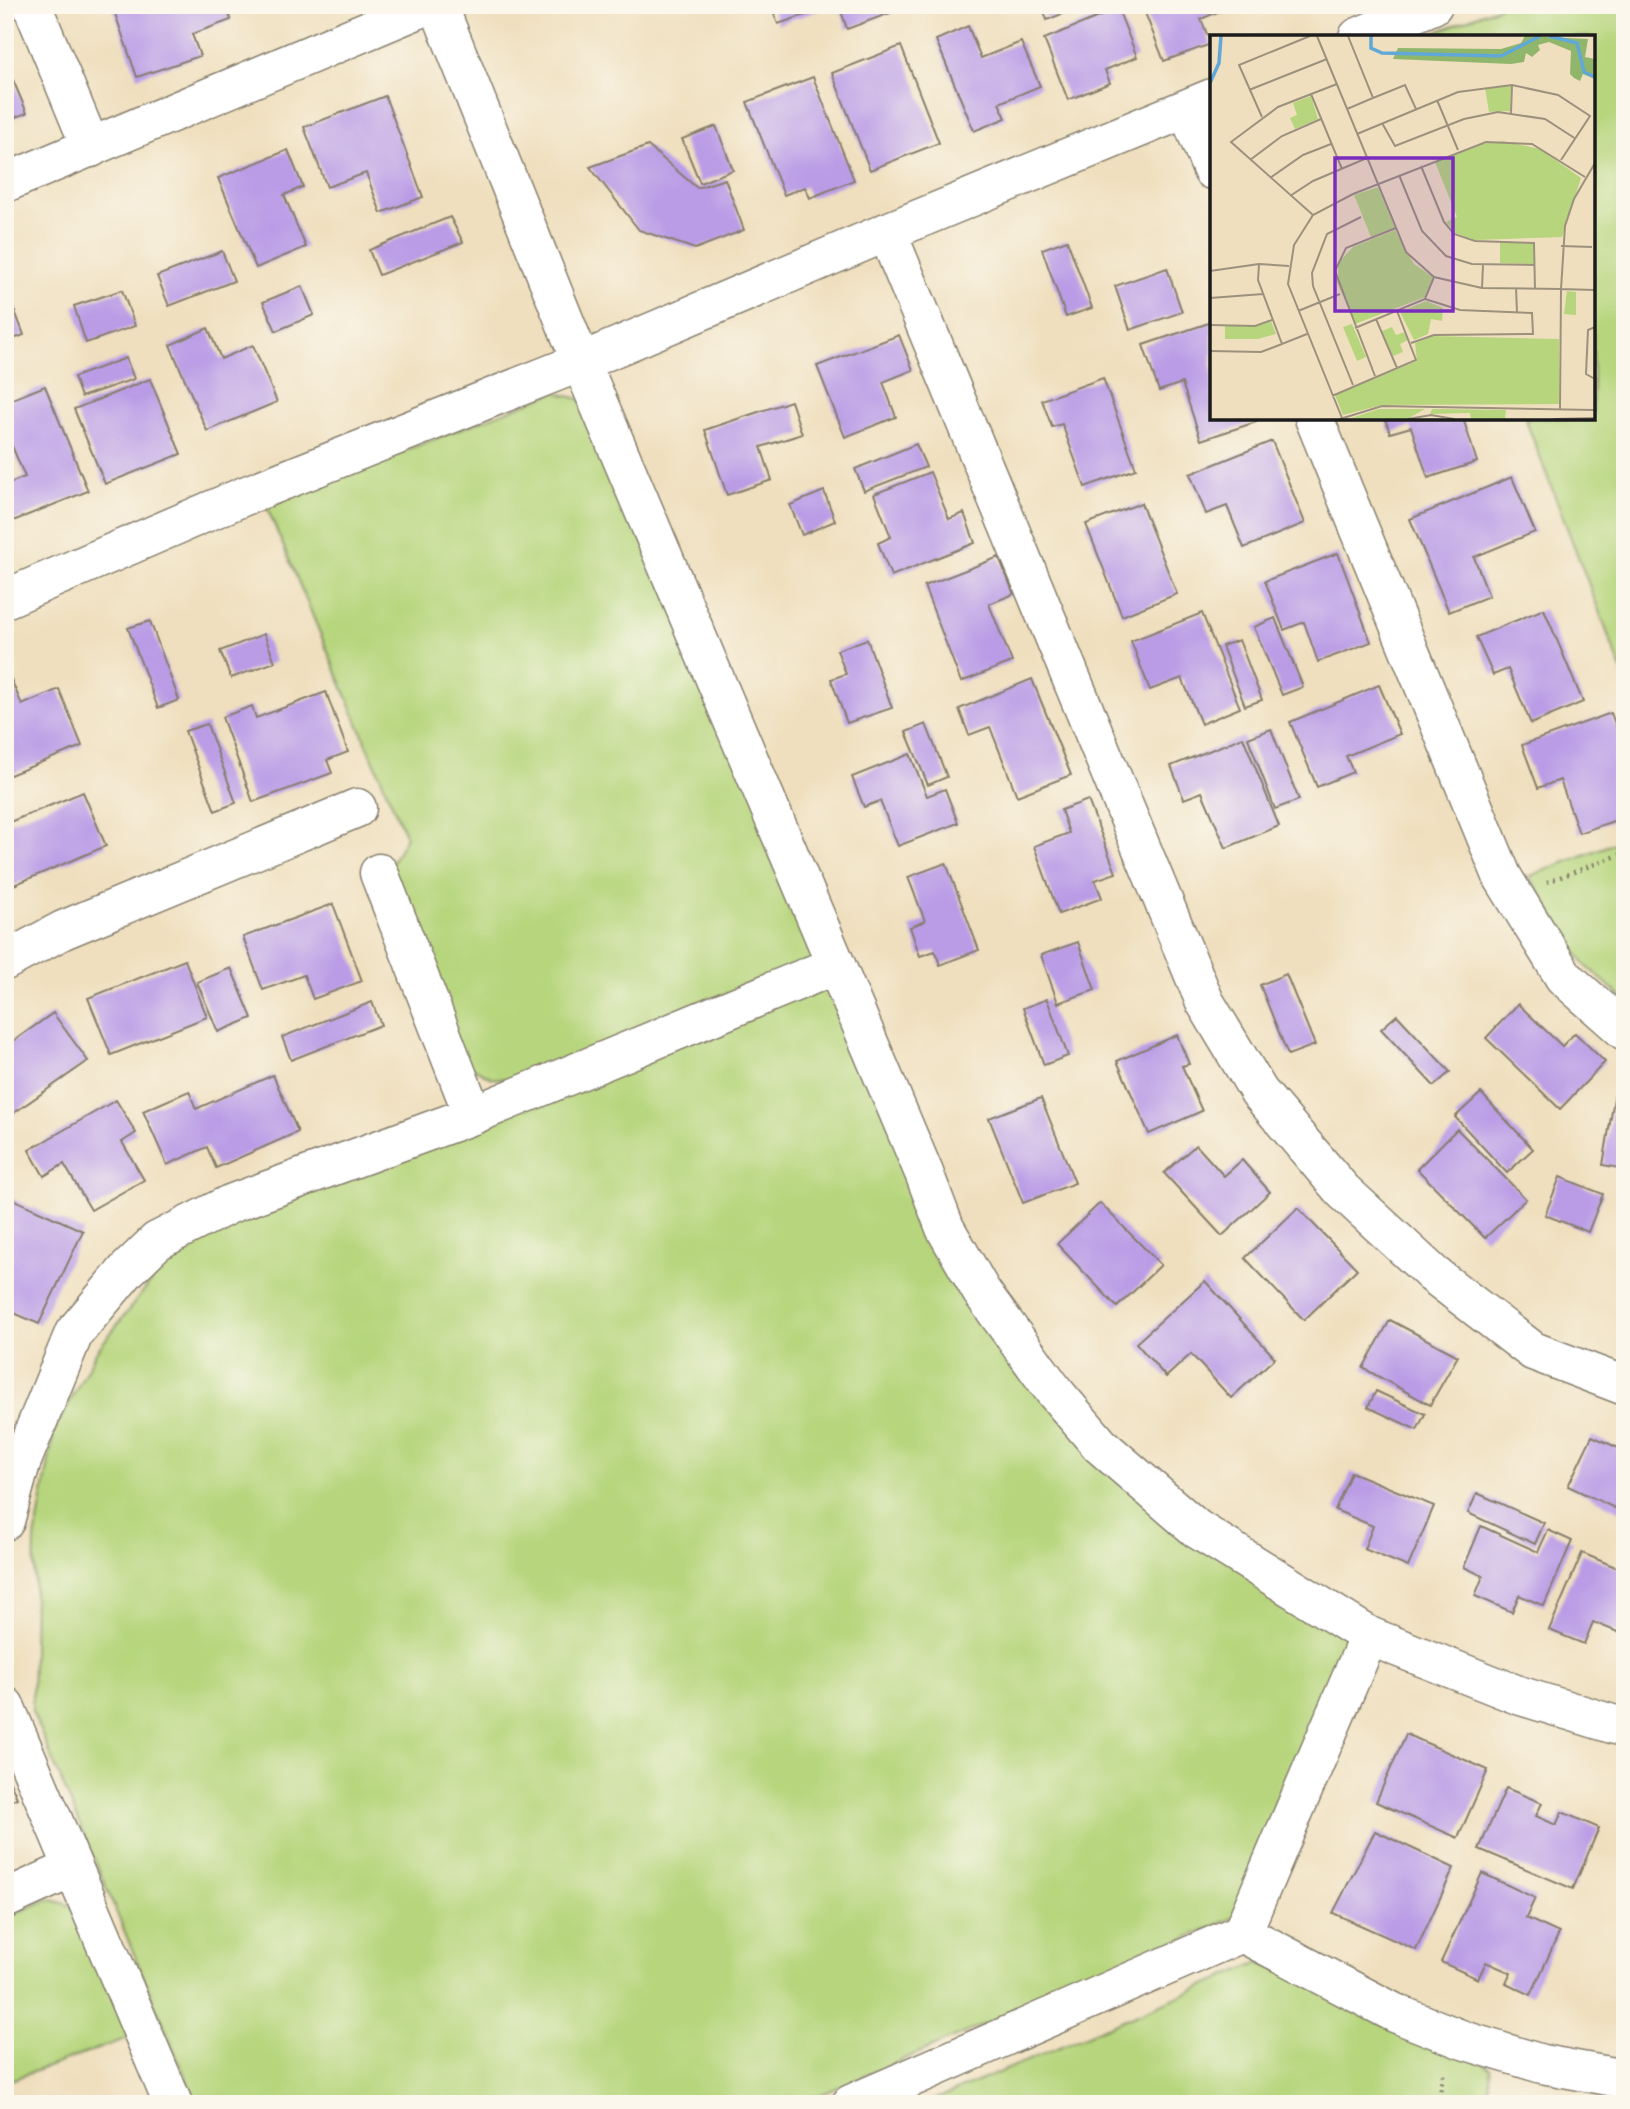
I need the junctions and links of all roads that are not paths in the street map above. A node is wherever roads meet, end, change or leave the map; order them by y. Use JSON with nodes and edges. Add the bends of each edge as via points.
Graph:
{"nodes":[{"id":1,"x":32,"y":5,"type":"edge"},
{"id":2,"x":428,"y":5,"type":"edge"},
{"id":3,"x":438,"y":5,"type":"edge"},
{"id":4,"x":1433,"y":5,"type":"edge"},
{"id":5,"x":1363,"y":35,"type":"edge"},
{"id":6,"x":1199,"y":104,"type":"edge"},
{"id":7,"x":91,"y":148,"type":"junction"},
{"id":8,"x":1210,"y":160,"type":"edge"},
{"id":9,"x":5,"y":183,"type":"edge"},
{"id":10,"x":887,"y":232,"type":"junction"},
{"id":11,"x":581,"y":362,"type":"junction"},
{"id":12,"x":1315,"y":420,"type":"edge"},
{"id":13,"x":5,"y":599,"type":"edge"},
{"id":14,"x":357,"y":808,"type":"dead end"},
{"id":15,"x":379,"y":873,"type":"dead end"},
{"id":16,"x":5,"y":961,"type":"edge"},
{"id":17,"x":836,"y":965,"type":"junction"},
{"id":18,"x":1625,"y":1031,"type":"edge"},
{"id":19,"x":473,"y":1115,"type":"junction"},
{"id":20,"x":1625,"y":1386,"type":"edge"},
{"id":21,"x":5,"y":1521,"type":"edge"},
{"id":22,"x":1369,"y":1636,"type":"junction"},
{"id":23,"x":5,"y":1706,"type":"edge"},
{"id":24,"x":1625,"y":1728,"type":"edge"},
{"id":25,"x":73,"y":1868,"type":"junction"},
{"id":26,"x":5,"y":1899,"type":"edge"},
{"id":27,"x":1242,"y":1933,"type":"junction"},
{"id":28,"x":1625,"y":2079,"type":"edge"},
{"id":29,"x":852,"y":2103,"type":"edge"},
{"id":30,"x":173,"y":2104,"type":"edge"}],
"edges":[{"from":1,"to":7,"type":"street"},
{"from":2,"to":7,"type":"street"},
{"from":3,"to":11,"type":"street"},
{"from":4,"to":5,"type":"street"},
{"from":6,"to":8,"type":"street"},
{"from":6,"to":10,"type":"street"},
{"from":7,"to":9,"type":"street"},
{"from":10,"to":11,"type":"street"},
{"from":10,"to":20,"type":"street","via":[[1205,1002],[1259,1092],[1342,1190],[1433,1274],[1533,1351]]},
{"from":11,"to":13,"type":"street","via":[[242,497]]},
{"from":11,"to":17,"type":"street"},
{"from":12,"to":18,"type":"street","via":[[1502,876],[1564,976]]},
{"from":14,"to":16,"type":"street","via":[[63,930]]},
{"from":15,"to":19,"type":"street"},
{"from":17,"to":19,"type":"street"},
{"from":17,"to":22,"type":"street","via":[[945,1228],[981,1291],[1054,1391],[1100,1445],[1197,1529]]},
{"from":19,"to":21,"type":"street","via":[[230,1205],[158,1241],[74,1333],[21,1463]]},
{"from":22,"to":24,"type":"street","via":[[1518,1695]]},
{"from":22,"to":27,"type":"street"},
{"from":23,"to":25,"type":"street"},
{"from":25,"to":26,"type":"street"},
{"from":25,"to":30,"type":"street"},
{"from":27,"to":28,"type":"street","via":[[1395,2013],[1463,2040],[1542,2064]]},
{"from":27,"to":29,"type":"street"}]}
